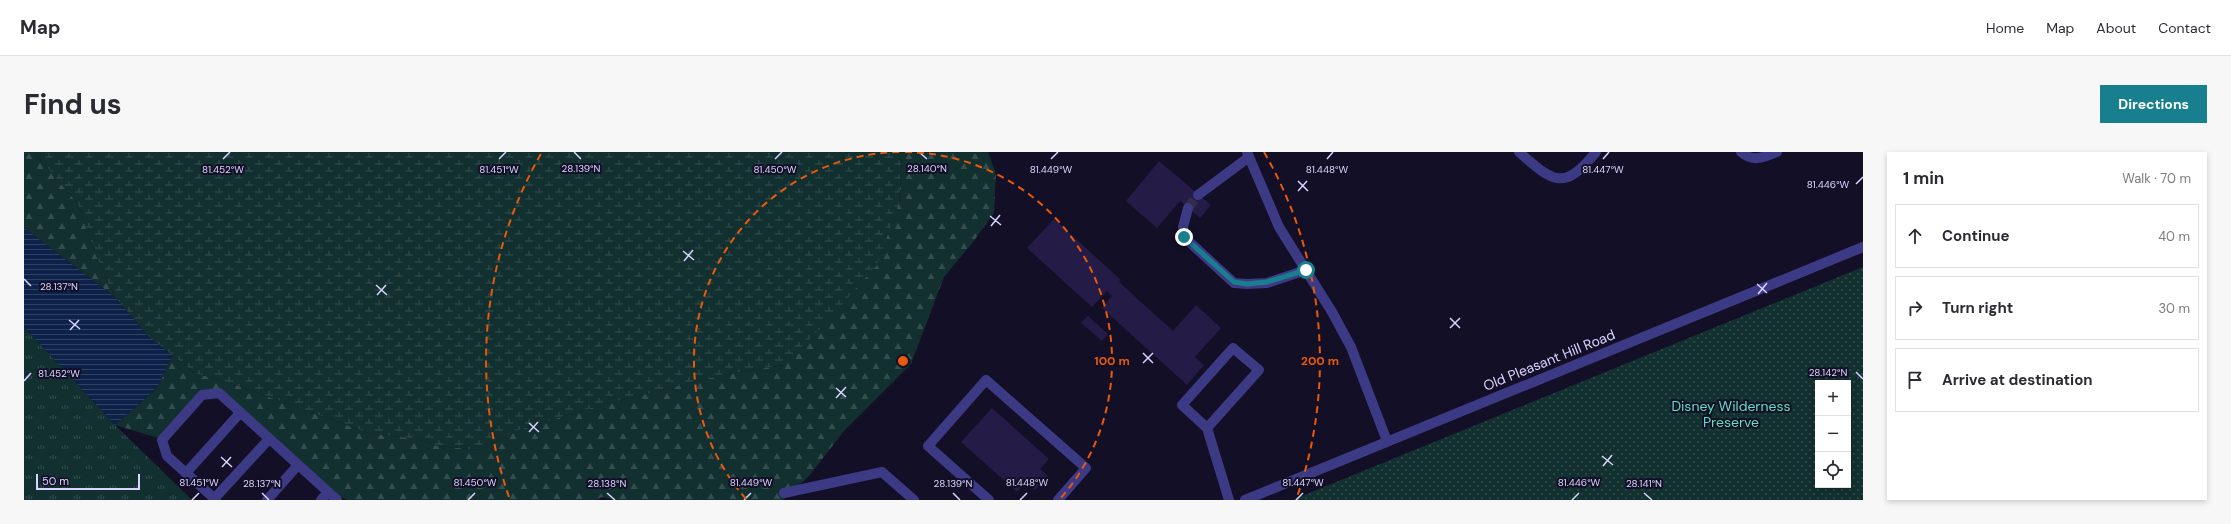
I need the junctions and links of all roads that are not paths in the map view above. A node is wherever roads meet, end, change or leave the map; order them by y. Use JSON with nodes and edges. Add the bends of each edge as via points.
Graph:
{"nodes":[{"id":1,"x":1520,"y":152,"type":"edge"},
{"id":2,"x":1596,"y":152,"type":"edge"},
{"id":3,"x":1741,"y":152,"type":"edge"},
{"id":4,"x":1777,"y":152,"type":"edge"},
{"id":5,"x":1248,"y":154,"type":"edge"},
{"id":6,"x":1761,"y":155,"type":"edge"},
{"id":7,"x":1198,"y":194,"type":"tunnel mouth"},
{"id":8,"x":1188,"y":208,"type":"tunnel mouth"},
{"id":9,"x":1863,"y":247,"type":"edge"},
{"id":10,"x":1306,"y":270,"type":"junction"},
{"id":11,"x":240,"y":413,"type":"junction"},
{"id":12,"x":1208,"y":428,"type":"junction"},
{"id":13,"x":269,"y":438,"type":"junction"},
{"id":14,"x":1387,"y":441,"type":"junction"},
{"id":15,"x":298,"y":465,"type":"junction"},
{"id":16,"x":186,"y":473,"type":"junction"},
{"id":17,"x":328,"y":492,"type":"junction"},
{"id":18,"x":784,"y":493,"type":"dead end"},
{"id":19,"x":215,"y":499,"type":"edge"},
{"id":20,"x":267,"y":500,"type":"edge"},
{"id":21,"x":321,"y":500,"type":"edge"},
{"id":22,"x":337,"y":500,"type":"edge"},
{"id":23,"x":914,"y":500,"type":"edge"},
{"id":24,"x":989,"y":500,"type":"edge"},
{"id":25,"x":1058,"y":500,"type":"edge"},
{"id":26,"x":1229,"y":500,"type":"edge"},
{"id":27,"x":1245,"y":500,"type":"edge"}],
"edges":[{"from":1,"to":2,"type":"street","via":[[1554,179],[1565,179],[1573,174]]},
{"from":3,"to":6,"type":"street","via":[[1748,158]]},
{"from":4,"to":6,"type":"street"},
{"from":5,"to":7,"type":"street"},
{"from":5,"to":10,"type":"street","via":[[1279,227]]},
{"from":8,"to":10,"type":"street","via":[[1183,227],[1184,237],[1234,282],[1267,282]]},
{"from":9,"to":14,"type":"street","name":"Old Pleasant Hill Road"},
{"from":10,"to":14,"type":"street","via":[[1351,347]]},
{"from":11,"to":13,"type":"street"},
{"from":11,"to":16,"type":"street"},
{"from":11,"to":16,"type":"street","via":[[219,393],[202,395],[162,440],[167,456]]},
{"from":12,"to":12,"type":"street","via":[[1259,370],[1233,348],[1182,405]]},
{"from":12,"to":26,"type":"street"},
{"from":13,"to":15,"type":"street"},
{"from":13,"to":19,"type":"street"},
{"from":14,"to":27,"type":"street","name":"Old Pleasant Hill Road"},
{"from":15,"to":17,"type":"street"},
{"from":15,"to":20,"type":"street"},
{"from":16,"to":19,"type":"street"},
{"from":17,"to":21,"type":"street"},
{"from":17,"to":22,"type":"street"},
{"from":18,"to":23,"type":"street","via":[[882,472]]},
{"from":24,"to":25,"type":"street","via":[[928,446],[986,380],[1086,468]]}]}
